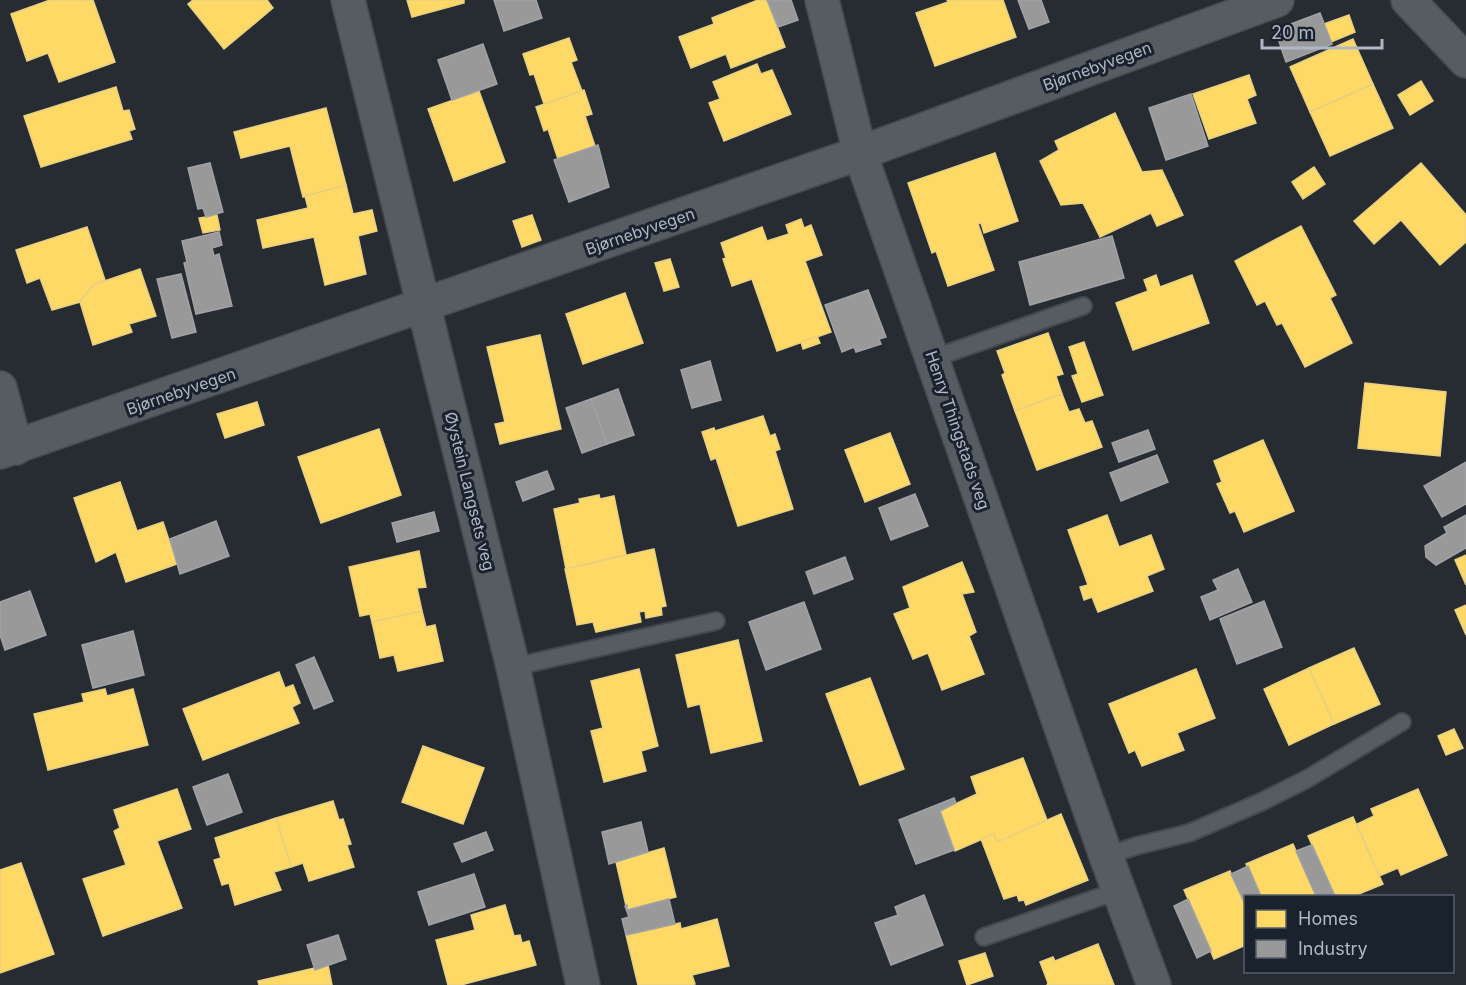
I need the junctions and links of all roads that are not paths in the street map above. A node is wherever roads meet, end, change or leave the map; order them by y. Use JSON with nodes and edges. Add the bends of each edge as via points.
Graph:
{"nodes":[{"id":1,"x":348,"y":0,"type":"edge"},
{"id":2,"x":822,"y":0,"type":"edge"},
{"id":3,"x":1277,"y":0,"type":"edge"},
{"id":4,"x":1408,"y":0,"type":"edge"},
{"id":5,"x":1466,"y":61,"type":"edge"},
{"id":6,"x":861,"y":153,"type":"junction"},
{"id":7,"x":424,"y":306,"type":"junction"},
{"id":8,"x":1083,"y":306,"type":"dead end"},
{"id":9,"x":933,"y":358,"type":"junction"},
{"id":10,"x":0,"y":388,"type":"edge"},
{"id":11,"x":8,"y":450,"type":"edge"},
{"id":12,"x":716,"y":621,"type":"dead end"},
{"id":13,"x":513,"y":667,"type":"junction"},
{"id":14,"x":1402,"y":722,"type":"dead end"},
{"id":15,"x":1106,"y":856,"type":"junction"},
{"id":16,"x":1120,"y":890,"type":"junction"},
{"id":17,"x":984,"y":937,"type":"dead end"},
{"id":18,"x":583,"y":985,"type":"edge"},
{"id":19,"x":1154,"y":985,"type":"edge"}],
"edges":[{"from":1,"to":7,"type":"street","name":"Øystein Langsets veg"},
{"from":2,"to":6,"type":"street","name":"Henry Thingstads veg"},
{"from":3,"to":6,"type":"street","name":"Bjørnebyvegen"},
{"from":4,"to":5,"type":"street"},
{"from":6,"to":7,"type":"street","name":"Bjørnebyvegen"},
{"from":6,"to":9,"type":"street","name":"Henry Thingstads veg"},
{"from":7,"to":11,"type":"street","name":"Bjørnebyvegen"},
{"from":7,"to":13,"type":"street","name":"Øystein Langsets veg"},
{"from":8,"to":9,"type":"lane"},
{"from":9,"to":15,"type":"street","name":"Henry Thingstads veg"},
{"from":10,"to":11,"type":"street"},
{"from":12,"to":13,"type":"lane"},
{"from":13,"to":18,"type":"street","name":"Øystein Langsets veg"},
{"from":14,"to":15,"type":"lane","via":[[1261,802],[1189,833]]},
{"from":15,"to":16,"type":"street","name":"Henry Thingstads veg"},
{"from":16,"to":17,"type":"lane"},
{"from":16,"to":19,"type":"street","name":"Henry Thingstads veg"}]}
